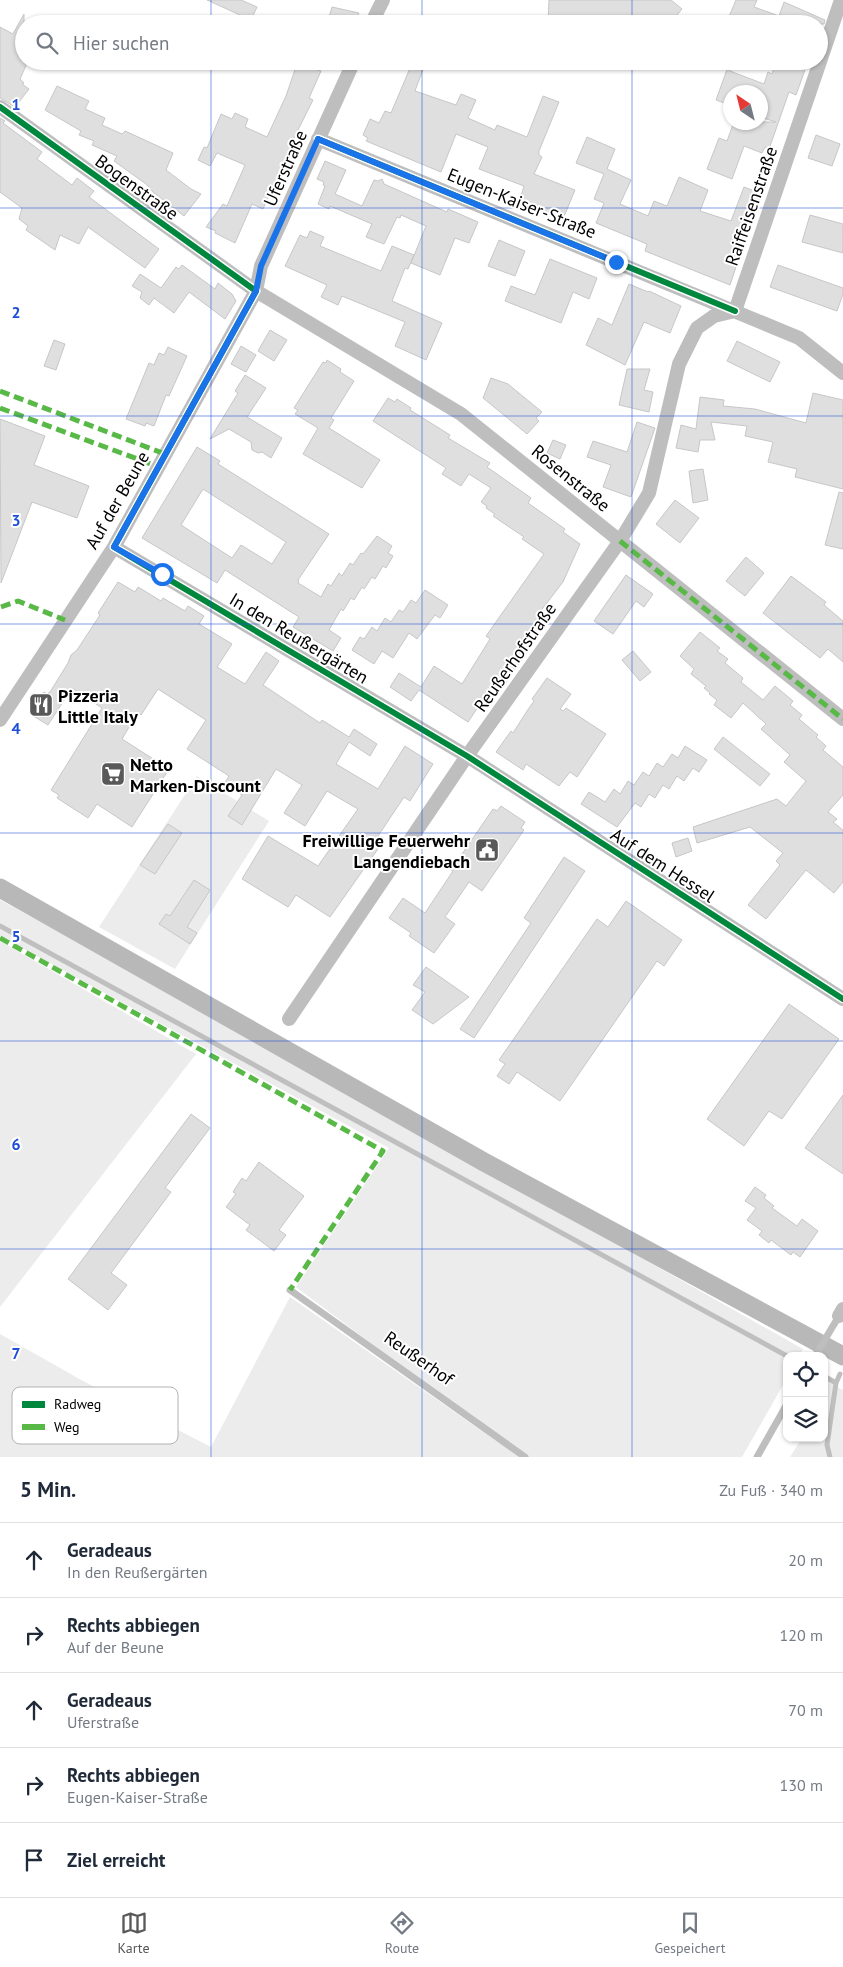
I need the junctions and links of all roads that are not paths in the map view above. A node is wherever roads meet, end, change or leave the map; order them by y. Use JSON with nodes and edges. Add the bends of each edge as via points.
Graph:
{"nodes":[{"id":1,"x":383,"y":0,"type":"edge"},
{"id":2,"x":841,"y":0,"type":"edge"},
{"id":3,"x":376,"y":15,"type":"edge"},
{"id":4,"x":828,"y":38,"type":"edge"},
{"id":5,"x":350,"y":70,"type":"edge"},
{"id":6,"x":817,"y":70,"type":"edge"},
{"id":7,"x":0,"y":107,"type":"edge"},
{"id":8,"x":318,"y":139,"type":"junction"},
{"id":9,"x":256,"y":291,"type":"junction"},
{"id":10,"x":735,"y":310,"type":"junction"},
{"id":11,"x":843,"y":373,"type":"edge"},
{"id":12,"x":620,"y":541,"type":"junction"},
{"id":13,"x":114,"y":547,"type":"junction"},
{"id":14,"x":843,"y":719,"type":"edge"},
{"id":15,"x":0,"y":720,"type":"edge"},
{"id":16,"x":467,"y":756,"type":"junction"},
{"id":17,"x":0,"y":888,"type":"edge"},
{"id":18,"x":843,"y":999,"type":"edge"},
{"id":19,"x":289,"y":1019,"type":"dead end"},
{"id":20,"x":290,"y":1290,"type":"dead end"},
{"id":21,"x":841,"y":1312,"type":"edge"},
{"id":22,"x":817,"y":1352,"type":"edge"},
{"id":23,"x":843,"y":1356,"type":"edge"},
{"id":24,"x":783,"y":1411,"type":"edge"},
{"id":25,"x":525,"y":1457,"type":"edge"},
{"id":26,"x":757,"y":1457,"type":"edge"}],
"edges":[{"from":1,"to":3,"type":"street"},
{"from":2,"to":4,"type":"street","name":"Raiffeisenstraße"},
{"from":5,"to":8,"type":"street","name":"Uferstraße"},
{"from":6,"to":10,"type":"street","name":"Raiffeisenstraße"},
{"from":7,"to":9,"type":"street","name":"Bogenstraße"},
{"from":8,"to":9,"type":"street","name":"Uferstraße","via":[[261,266]]},
{"from":8,"to":10,"type":"street","name":"Eugen-Kaiser-Straße"},
{"from":9,"to":12,"type":"street","name":"Rosenstraße","via":[[461,414]]},
{"from":9,"to":13,"type":"street","name":"Auf der Beune"},
{"from":10,"to":11,"type":"street","name":"Eugen-Kaiser-Straße","via":[[799,338]]},
{"from":10,"to":12,"type":"street","name":"Reußerhofstraße","via":[[714,316],[697,328],[679,364],[649,493]]},
{"from":12,"to":14,"type":"street","name":"Rosenstraße"},
{"from":12,"to":16,"type":"street","name":"Reußerhofstraße"},
{"from":13,"to":15,"type":"street","name":"Auf der Beune"},
{"from":13,"to":16,"type":"street","name":"In den Reußergärten"},
{"from":16,"to":18,"type":"street","name":"Auf dem Hessel"},
{"from":16,"to":19,"type":"street","name":"Reußerhofstraße"},
{"from":17,"to":23,"type":"main road","via":[[484,1162]]},
{"from":20,"to":25,"type":"lane","name":"Reußerhof"},
{"from":21,"to":22,"type":"lane","bridge":true},
{"from":24,"to":26,"type":"lane"}]}
